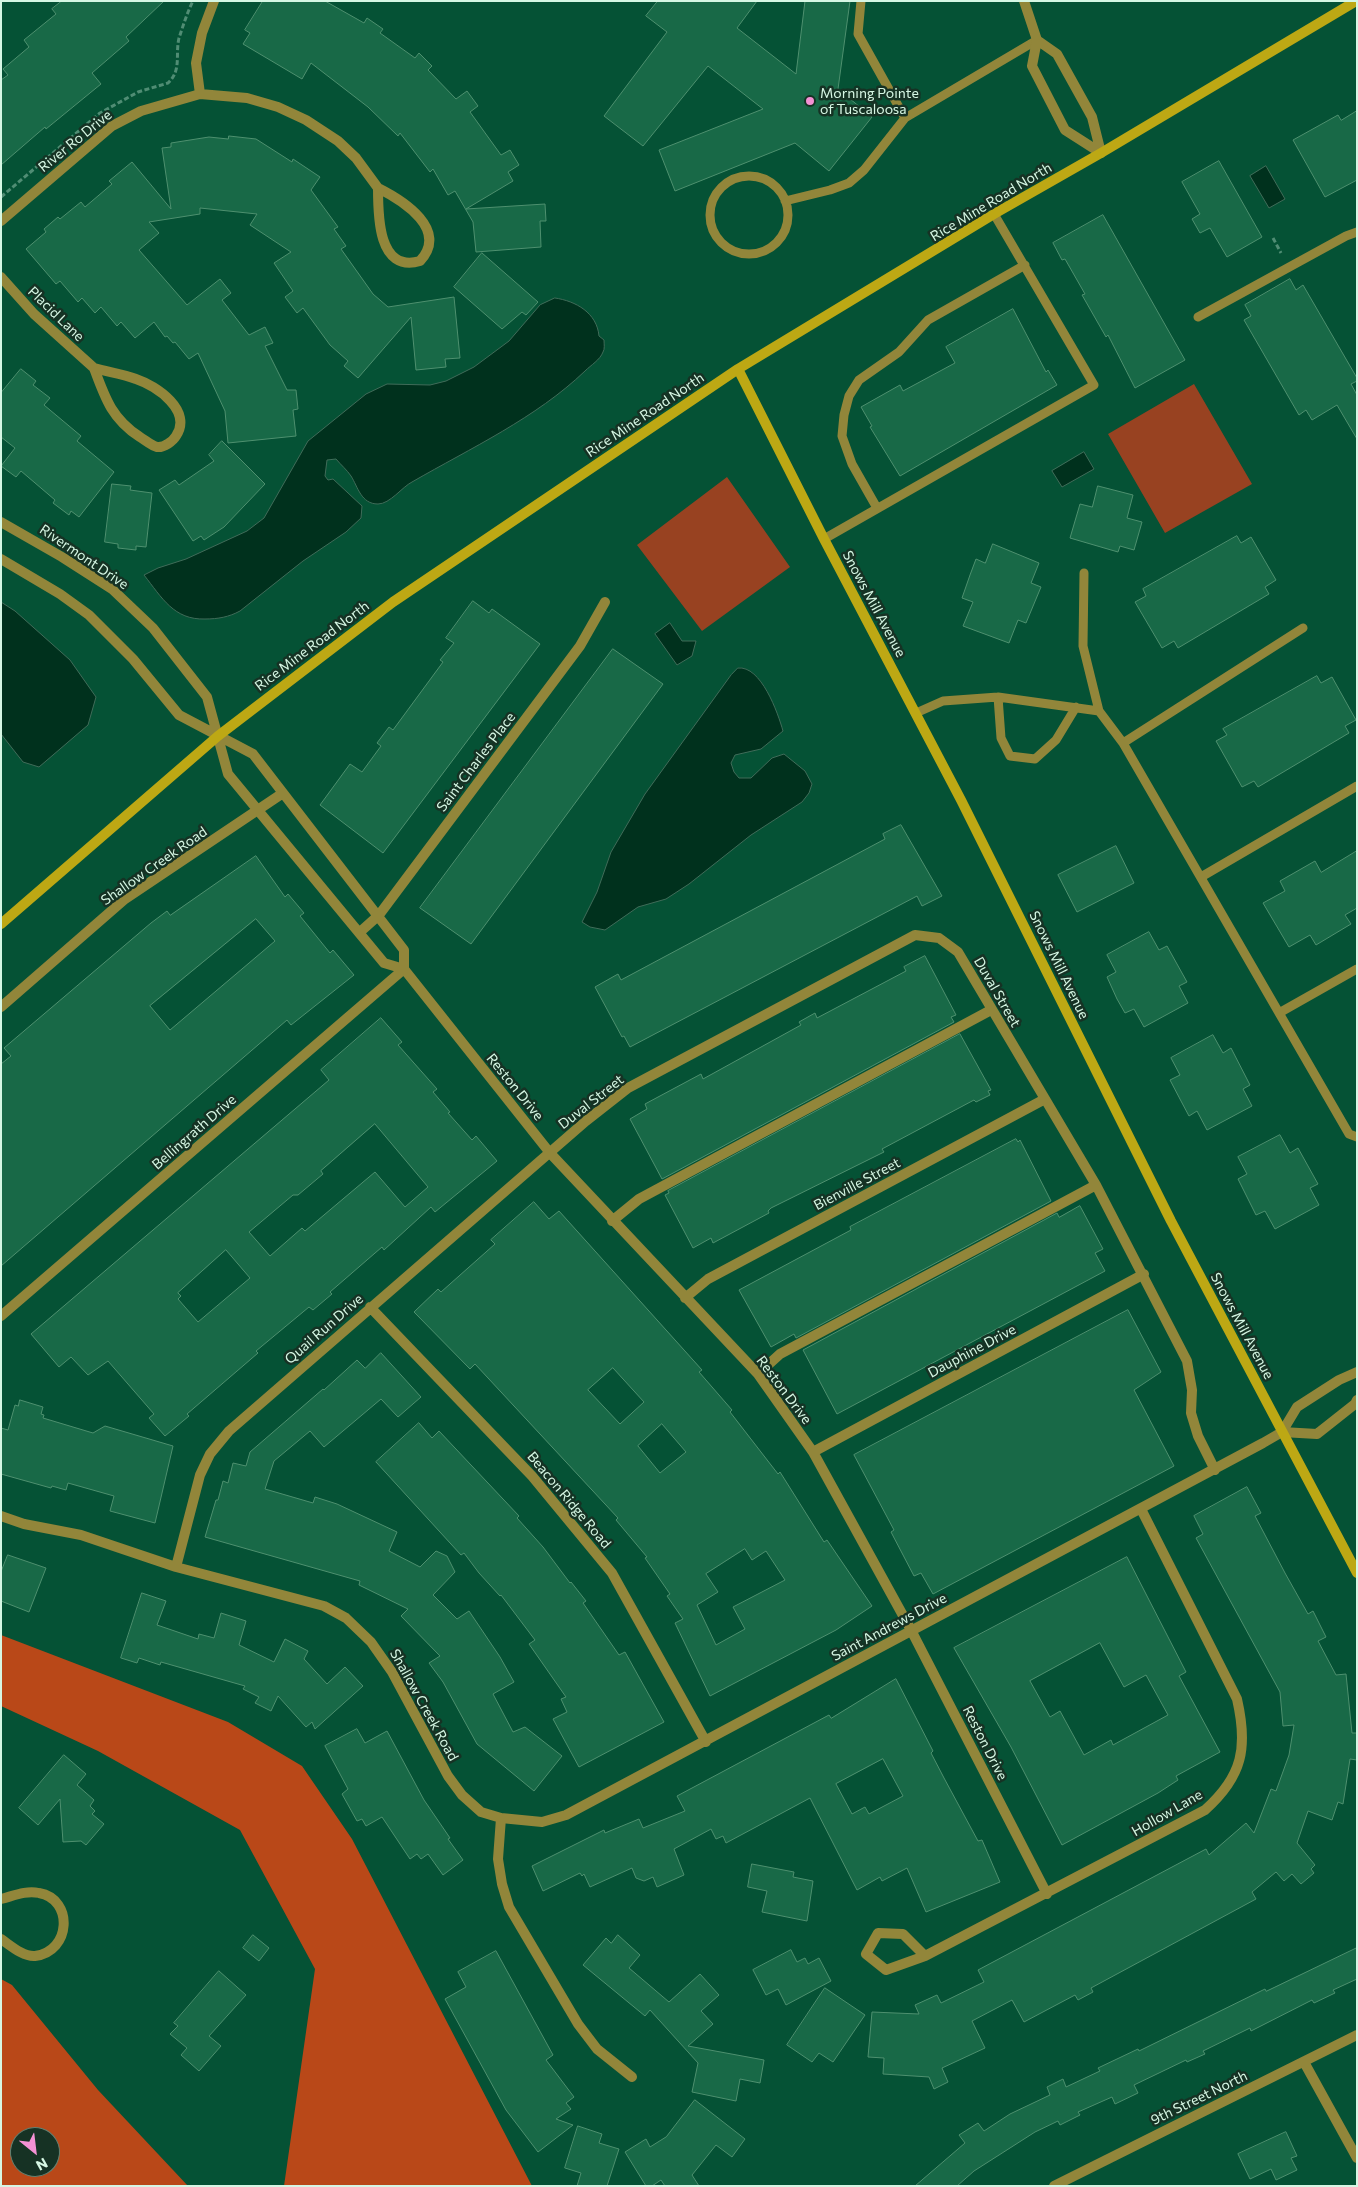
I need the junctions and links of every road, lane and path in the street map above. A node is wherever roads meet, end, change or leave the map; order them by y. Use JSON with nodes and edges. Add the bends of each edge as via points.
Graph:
{"nodes":[{"id":1,"x":193,"y":1,"type":"edge"},
{"id":2,"x":214,"y":1,"type":"edge"},
{"id":3,"x":861,"y":1,"type":"edge"},
{"id":4,"x":1024,"y":1,"type":"edge"},
{"id":5,"x":1356,"y":1,"type":"edge"},
{"id":6,"x":1037,"y":40,"type":"junction"},
{"id":7,"x":200,"y":94,"type":"junction"},
{"id":8,"x":905,"y":118,"type":"junction"},
{"id":9,"x":1101,"y":154,"type":"junction"},
{"id":10,"x":378,"y":188,"type":"junction"},
{"id":11,"x":1,"y":196,"type":"edge"},
{"id":12,"x":785,"y":200,"type":"junction"},
{"id":13,"x":994,"y":214,"type":"junction"},
{"id":14,"x":1,"y":221,"type":"edge"},
{"id":15,"x":1357,"y":232,"type":"edge"},
{"id":16,"x":1272,"y":238,"type":"dead end"},
{"id":17,"x":1281,"y":253,"type":"dead end"},
{"id":18,"x":1025,"y":265,"type":"junction"},
{"id":19,"x":1,"y":277,"type":"edge"},
{"id":20,"x":1198,"y":317,"type":"dead end"},
{"id":21,"x":94,"y":368,"type":"junction"},
{"id":22,"x":738,"y":369,"type":"junction"},
{"id":23,"x":877,"y":508,"type":"junction"},
{"id":24,"x":1,"y":522,"type":"edge"},
{"id":25,"x":824,"y":539,"type":"junction"},
{"id":26,"x":1,"y":559,"type":"edge"},
{"id":27,"x":1084,"y":573,"type":"dead end"},
{"id":28,"x":605,"y":602,"type":"dead end"},
{"id":29,"x":1303,"y":628,"type":"dead end"},
{"id":30,"x":998,"y":697,"type":"junction"},
{"id":31,"x":1076,"y":707,"type":"junction"},
{"id":32,"x":1099,"y":711,"type":"junction"},
{"id":33,"x":916,"y":713,"type":"junction"},
{"id":34,"x":218,"y":736,"type":"junction"},
{"id":35,"x":1123,"y":743,"type":"junction"},
{"id":36,"x":1357,"y":786,"type":"edge"},
{"id":37,"x":283,"y":793,"type":"junction"},
{"id":38,"x":260,"y":809,"type":"junction"},
{"id":39,"x":1201,"y":877,"type":"junction"},
{"id":40,"x":379,"y":915,"type":"junction"},
{"id":41,"x":1,"y":924,"type":"edge"},
{"id":42,"x":360,"y":932,"type":"junction"},
{"id":43,"x":404,"y":969,"type":"junction"},
{"id":44,"x":1357,"y":969,"type":"edge"},
{"id":45,"x":1,"y":1007,"type":"edge"},
{"id":46,"x":992,"y":1010,"type":"junction"},
{"id":47,"x":1279,"y":1013,"type":"junction"},
{"id":48,"x":1045,"y":1099,"type":"junction"},
{"id":49,"x":1357,"y":1137,"type":"edge"},
{"id":50,"x":550,"y":1153,"type":"junction"},
{"id":51,"x":1096,"y":1185,"type":"junction"},
{"id":52,"x":612,"y":1221,"type":"junction"},
{"id":53,"x":1144,"y":1274,"type":"junction"},
{"id":54,"x":685,"y":1298,"type":"junction"},
{"id":55,"x":370,"y":1306,"type":"junction"},
{"id":56,"x":1,"y":1316,"type":"edge"},
{"id":57,"x":1357,"y":1372,"type":"edge"},
{"id":58,"x":758,"y":1374,"type":"junction"},
{"id":59,"x":1357,"y":1400,"type":"edge"},
{"id":60,"x":1282,"y":1432,"type":"junction"},
{"id":61,"x":813,"y":1452,"type":"junction"},
{"id":62,"x":1215,"y":1470,"type":"junction"},
{"id":63,"x":1141,"y":1509,"type":"junction"},
{"id":64,"x":1,"y":1516,"type":"edge"},
{"id":65,"x":176,"y":1567,"type":"junction"},
{"id":66,"x":1357,"y":1573,"type":"edge"},
{"id":67,"x":912,"y":1630,"type":"junction"},
{"id":68,"x":706,"y":1742,"type":"junction"},
{"id":69,"x":501,"y":1818,"type":"junction"},
{"id":70,"x":1047,"y":1894,"type":"junction"},
{"id":71,"x":1,"y":1899,"type":"edge"},
{"id":72,"x":1,"y":1939,"type":"edge"},
{"id":73,"x":925,"y":1956,"type":"junction"},
{"id":74,"x":1357,"y":2036,"type":"edge"},
{"id":75,"x":1304,"y":2062,"type":"junction"},
{"id":76,"x":632,"y":2077,"type":"dead end"},
{"id":77,"x":1357,"y":2158,"type":"edge"},
{"id":78,"x":1054,"y":2186,"type":"edge"}],
"edges":[{"from":1,"to":11,"type":"path","via":[[179,40],[174,77],[168,83],[138,92],[100,113]]},
{"from":2,"to":7,"type":"street","via":[[202,33],[196,63]]},
{"from":3,"to":8,"type":"lane","via":[[858,34]]},
{"from":4,"to":6,"type":"street"},
{"from":5,"to":9,"type":"main road","name":"Rice Mine Road North"},
{"from":6,"to":8,"type":"lane"},
{"from":6,"to":9,"type":"street","via":[[1057,54],[1092,117]]},
{"from":6,"to":9,"type":"street","via":[[1032,66],[1065,130]]},
{"from":7,"to":10,"type":"street","via":[[247,98],[278,106],[306,120],[338,141],[356,158]]},
{"from":7,"to":14,"type":"street","name":"River Ro Drive","via":[[141,111],[112,126]]},
{"from":8,"to":12,"type":"lane","via":[[864,170],[849,183]]},
{"from":9,"to":13,"type":"main road","name":"Rice Mine Road North"},
{"from":10,"to":10,"type":"street","via":[[381,236],[389,251],[402,264],[420,261],[430,247],[426,228],[402,200]]},
{"from":12,"to":12,"type":"lane","via":[[768,181],[751,176],[733,179],[715,195],[710,213],[712,231],[729,249],[753,254],[764,251],[783,235],[788,211]]},
{"from":13,"to":18,"type":"lane"},
{"from":13,"to":22,"type":"main road","name":"Rice Mine Road North"},
{"from":15,"to":20,"type":"lane"},
{"from":16,"to":17,"type":"path"},
{"from":18,"to":23,"type":"lane","via":[[928,320],[899,352],[859,380],[849,396],[842,436],[852,464]]},
{"from":18,"to":23,"type":"lane","via":[[1094,385]]},
{"from":19,"to":21,"type":"street","name":"Placid Lane","via":[[34,314]]},
{"from":21,"to":21,"type":"street","name":"Placid Lane","via":[[108,405],[119,420],[157,447],[175,439],[182,421],[180,413],[168,399],[136,379]]},
{"from":22,"to":25,"type":"main road","name":"Snows Mill Avenue"},
{"from":22,"to":34,"type":"main road","name":"Rice Mine Road North","via":[[393,602]]},
{"from":23,"to":25,"type":"lane"},
{"from":24,"to":34,"type":"street","name":"Rivermont Drive","via":[[112,589],[154,628],[207,697]]},
{"from":25,"to":33,"type":"main road","name":"Snows Mill Avenue"},
{"from":26,"to":34,"type":"street","via":[[89,615],[133,658],[180,715]]},
{"from":27,"to":32,"type":"lane","via":[[1084,646]]},
{"from":28,"to":40,"type":"street","name":"Saint Charles Place","via":[[580,646]]},
{"from":29,"to":35,"type":"lane"},
{"from":30,"to":31,"type":"lane"},
{"from":30,"to":31,"type":"lane","via":[[1001,738],[1010,756],[1035,758],[1056,740]]},
{"from":30,"to":33,"type":"lane","via":[[943,701]]},
{"from":31,"to":32,"type":"lane"},
{"from":32,"to":35,"type":"lane"},
{"from":33,"to":60,"type":"main road","name":"Snows Mill Avenue","via":[[1171,1221]]},
{"from":34,"to":37,"type":"street","via":[[252,754]]},
{"from":34,"to":38,"type":"street","name":"Reston Drive","via":[[228,774]]},
{"from":34,"to":41,"type":"main road","name":"Rice Mine Road North"},
{"from":35,"to":39,"type":"lane"},
{"from":36,"to":39,"type":"lane"},
{"from":37,"to":38,"type":"street","name":"Shallow Creek Road"},
{"from":37,"to":40,"type":"street"},
{"from":38,"to":42,"type":"street","name":"Reston Drive"},
{"from":38,"to":45,"type":"street","name":"Shallow Creek Road","via":[[125,899]]},
{"from":39,"to":47,"type":"lane"},
{"from":40,"to":42,"type":"street","name":"Saint Charles Place"},
{"from":40,"to":43,"type":"street","via":[[404,950]]},
{"from":42,"to":43,"type":"street","name":"Reston Drive","via":[[384,963]]},
{"from":43,"to":50,"type":"street","name":"Reston Drive"},
{"from":43,"to":56,"type":"street","name":"Bellingrath Drive"},
{"from":44,"to":47,"type":"lane"},
{"from":46,"to":48,"type":"street","name":"Duval Street"},
{"from":46,"to":50,"type":"street","name":"Duval Street","via":[[958,952],[939,938],[915,935],[628,1088]]},
{"from":46,"to":52,"type":"street","via":[[638,1199]]},
{"from":47,"to":49,"type":"lane","via":[[1349,1134]]},
{"from":48,"to":51,"type":"street","name":"Duval Street"},
{"from":48,"to":54,"type":"street","name":"Bienville Street","via":[[708,1278]]},
{"from":50,"to":52,"type":"street","name":"Reston Drive"},
{"from":50,"to":55,"type":"street","name":"Quail Run Drive"},
{"from":51,"to":53,"type":"street","name":"Duval Street"},
{"from":51,"to":58,"type":"street","via":[[780,1354]]},
{"from":52,"to":54,"type":"street","name":"Reston Drive"},
{"from":53,"to":61,"type":"street","name":"Dauphine Drive"},
{"from":53,"to":62,"type":"street","name":"Duval Street","via":[[1187,1361],[1192,1390],[1191,1413]]},
{"from":54,"to":58,"type":"street","name":"Reston Drive"},
{"from":55,"to":65,"type":"street","name":"Quail Run Drive","via":[[229,1431],[210,1454],[200,1475]]},
{"from":55,"to":68,"type":"street","name":"Beacon Ridge Road","via":[[532,1476],[612,1573]]},
{"from":57,"to":60,"type":"street","via":[[1297,1407]]},
{"from":58,"to":61,"type":"street","name":"Reston Drive"},
{"from":59,"to":60,"type":"street","via":[[1317,1434]]},
{"from":60,"to":62,"type":"street","name":"Saint Andrews Drive"},
{"from":60,"to":66,"type":"main road","name":"Snows Mill Avenue"},
{"from":61,"to":67,"type":"street","name":"Reston Drive"},
{"from":62,"to":63,"type":"street","name":"Saint Andrews Drive"},
{"from":63,"to":67,"type":"street","name":"Saint Andrews Drive"},
{"from":63,"to":70,"type":"street","name":"Hollow Lane","via":[[1237,1699],[1242,1723],[1242,1748],[1237,1772],[1224,1793],[1205,1810]]},
{"from":64,"to":65,"type":"street","name":"Shallow Creek Road","via":[[81,1535]]},
{"from":65,"to":69,"type":"street","name":"Shallow Creek Road","via":[[324,1606],[346,1618],[371,1642],[392,1672],[448,1776],[462,1795],[482,1812]]},
{"from":67,"to":68,"type":"street","name":"Saint Andrews Drive"},
{"from":67,"to":70,"type":"street","name":"Reston Drive"},
{"from":68,"to":69,"type":"street","name":"Saint Andrews Drive","via":[[566,1815],[542,1822]]},
{"from":69,"to":76,"type":"street","via":[[498,1859],[510,1907],[578,2024],[597,2049]]},
{"from":70,"to":73,"type":"street","name":"Hollow Lane"},
{"from":71,"to":72,"type":"street","via":[[27,1892],[40,1893],[54,1899],[62,1912],[65,1926],[59,1942],[50,1950],[34,1956],[18,1951]]},
{"from":73,"to":73,"type":"street","name":"Hollow Lane","via":[[886,1970],[866,1954],[878,1932],[903,1934]]},
{"from":74,"to":75,"type":"street","name":"9th Street North"},
{"from":75,"to":77,"type":"street"},
{"from":75,"to":78,"type":"street","name":"9th Street North"}]}
